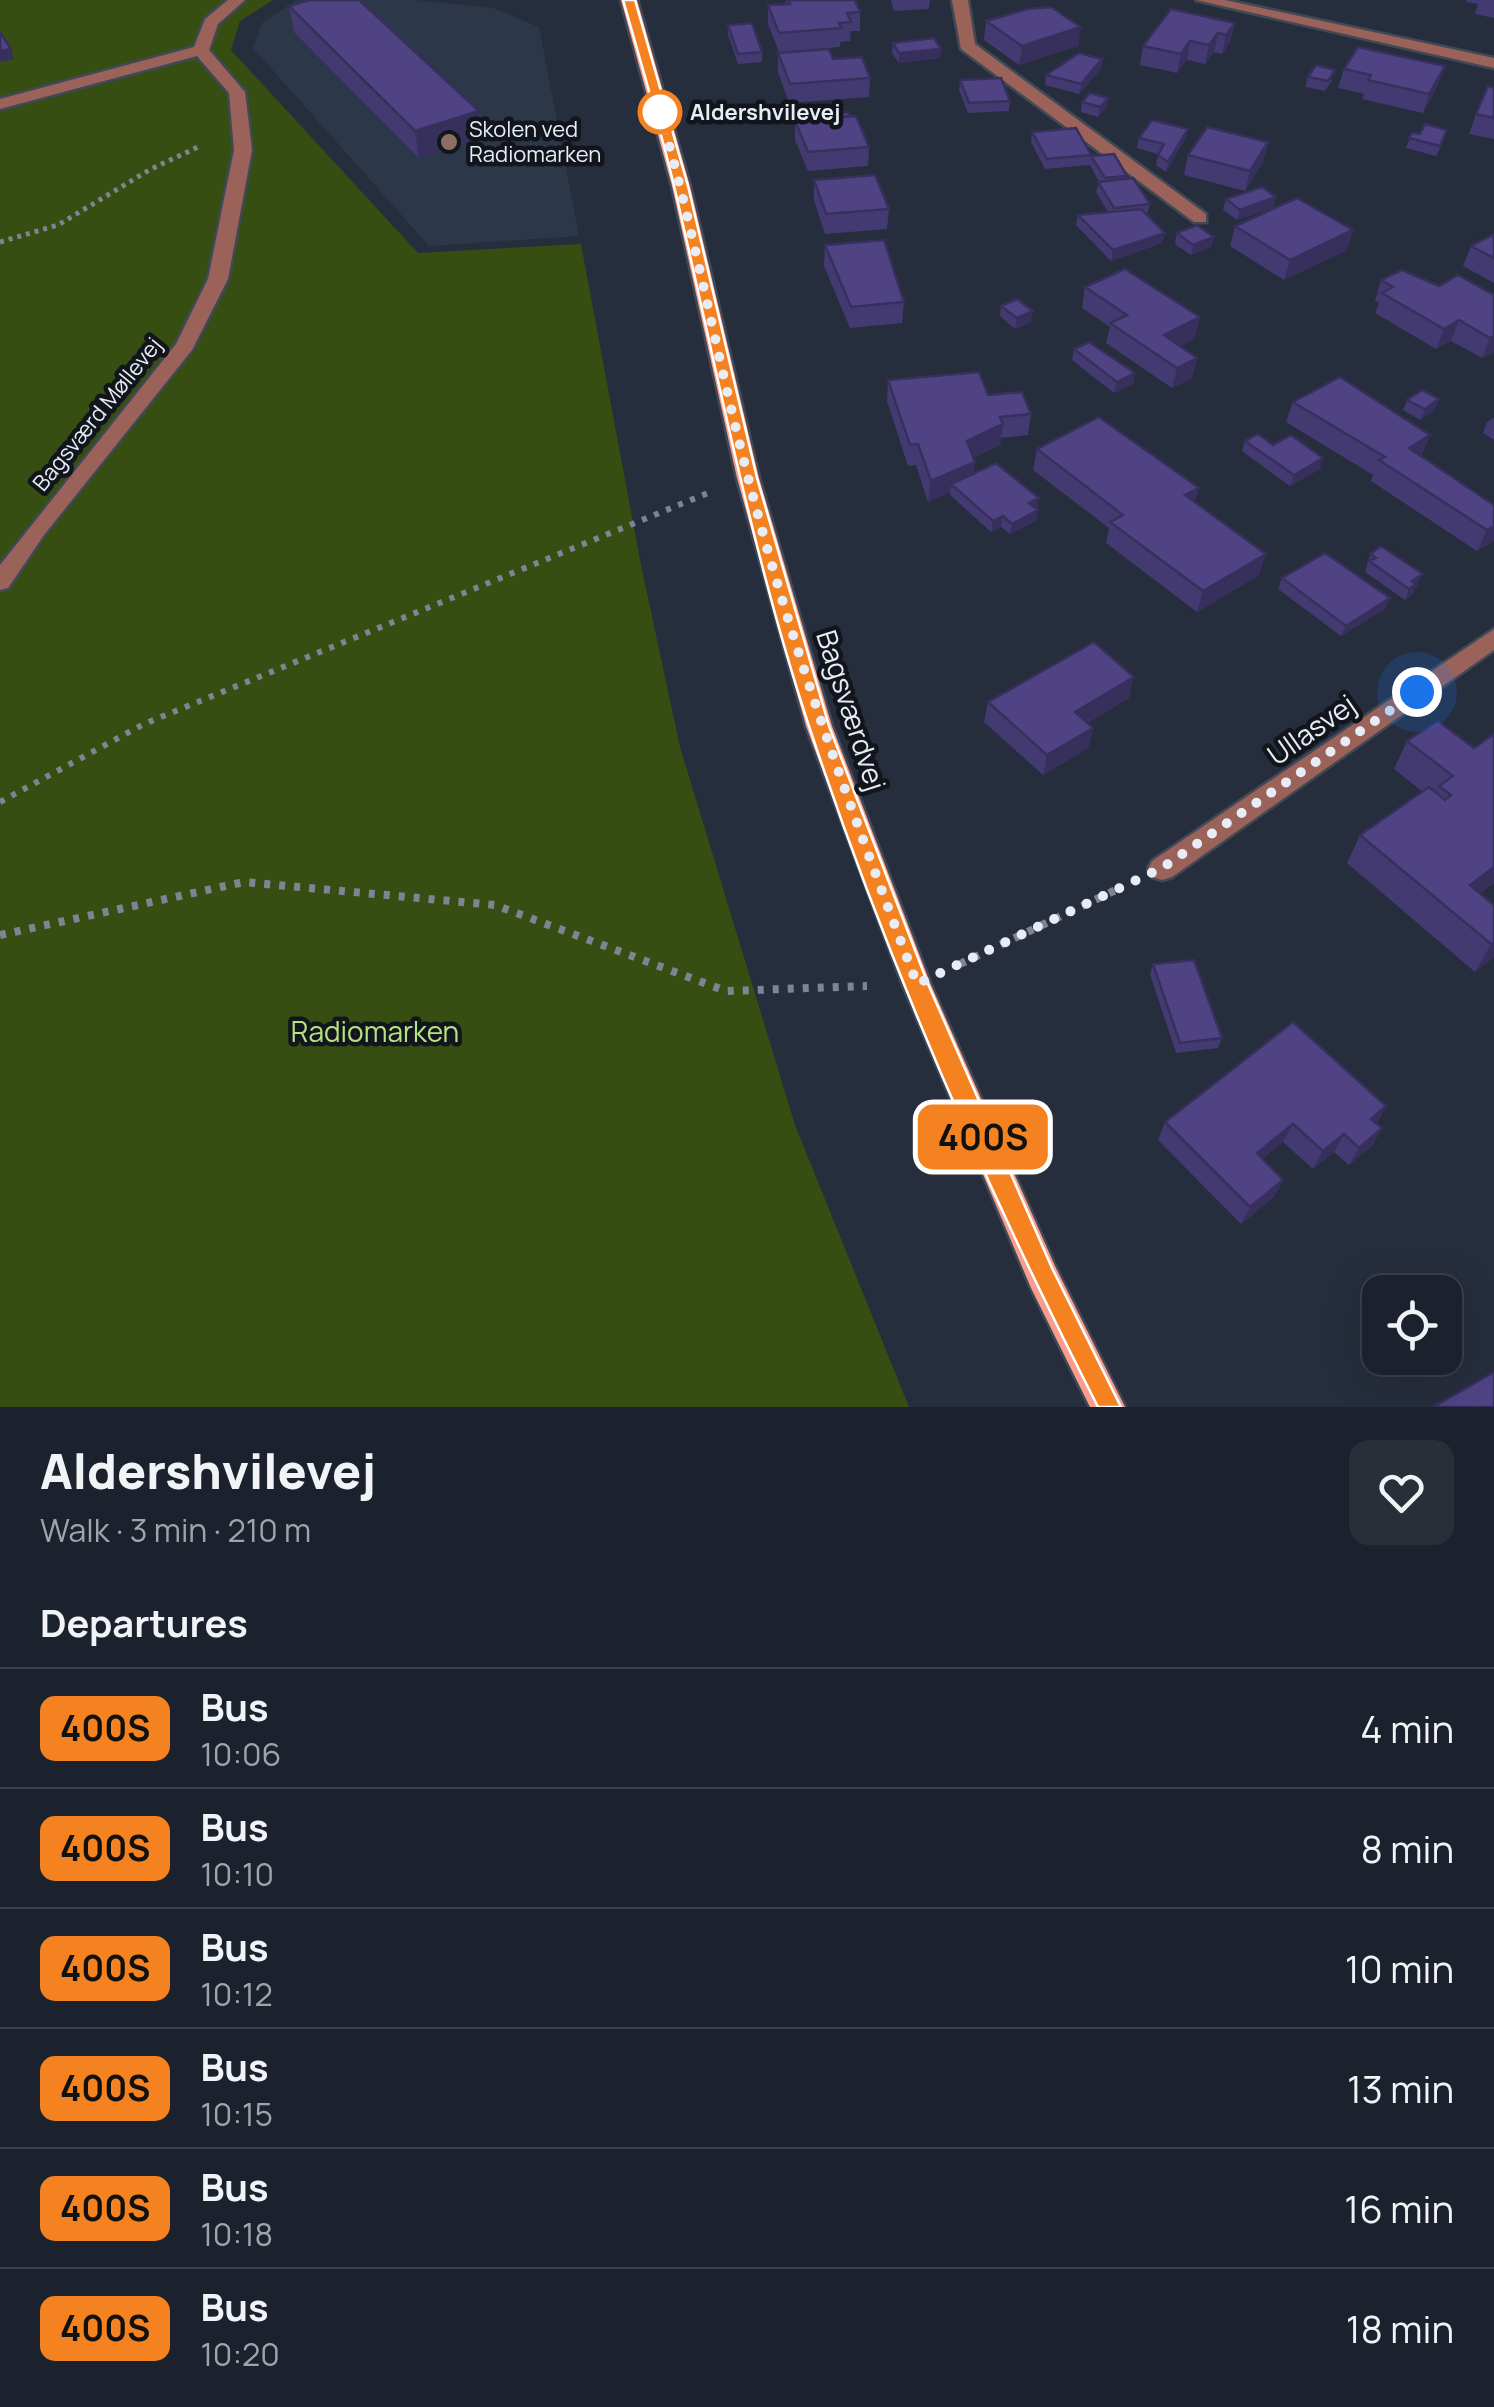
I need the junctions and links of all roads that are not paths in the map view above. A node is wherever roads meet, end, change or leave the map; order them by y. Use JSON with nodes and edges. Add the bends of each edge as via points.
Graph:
{"nodes":[{"id":1,"x":236,"y":0,"type":"edge"},
{"id":2,"x":630,"y":0,"type":"edge"},
{"id":3,"x":960,"y":0,"type":"edge"},
{"id":4,"x":1204,"y":0,"type":"edge"},
{"id":5,"x":1301,"y":2,"type":"edge"},
{"id":6,"x":1276,"y":15,"type":"junction"},
{"id":7,"x":201,"y":50,"type":"junction"},
{"id":8,"x":1494,"y":62,"type":"edge"},
{"id":9,"x":0,"y":104,"type":"edge"},
{"id":10,"x":1200,"y":218,"type":"dead end"},
{"id":11,"x":0,"y":582,"type":"edge"},
{"id":12,"x":1494,"y":638,"type":"edge"},
{"id":13,"x":1162,"y":868,"type":"road end"},
{"id":14,"x":1108,"y":1407,"type":"edge"}],
"edges":[{"from":1,"to":7,"type":"street","via":[[211,22]]},
{"from":2,"to":14,"type":"main road","name":"Bagsværdvej","via":[[686,204],[748,478],[819,726],[917,984],[1043,1277]]},
{"from":3,"to":10,"type":"street","via":[[967,46]]},
{"from":4,"to":6,"type":"street"},
{"from":5,"to":6,"type":"street"},
{"from":6,"to":8,"type":"street"},
{"from":7,"to":9,"type":"street"},
{"from":7,"to":11,"type":"street","name":"Bagsværd Møllevej","via":[[236,92],[242,150],[218,279],[185,346]]},
{"from":12,"to":13,"type":"street","name":"Ullasvej"}]}
